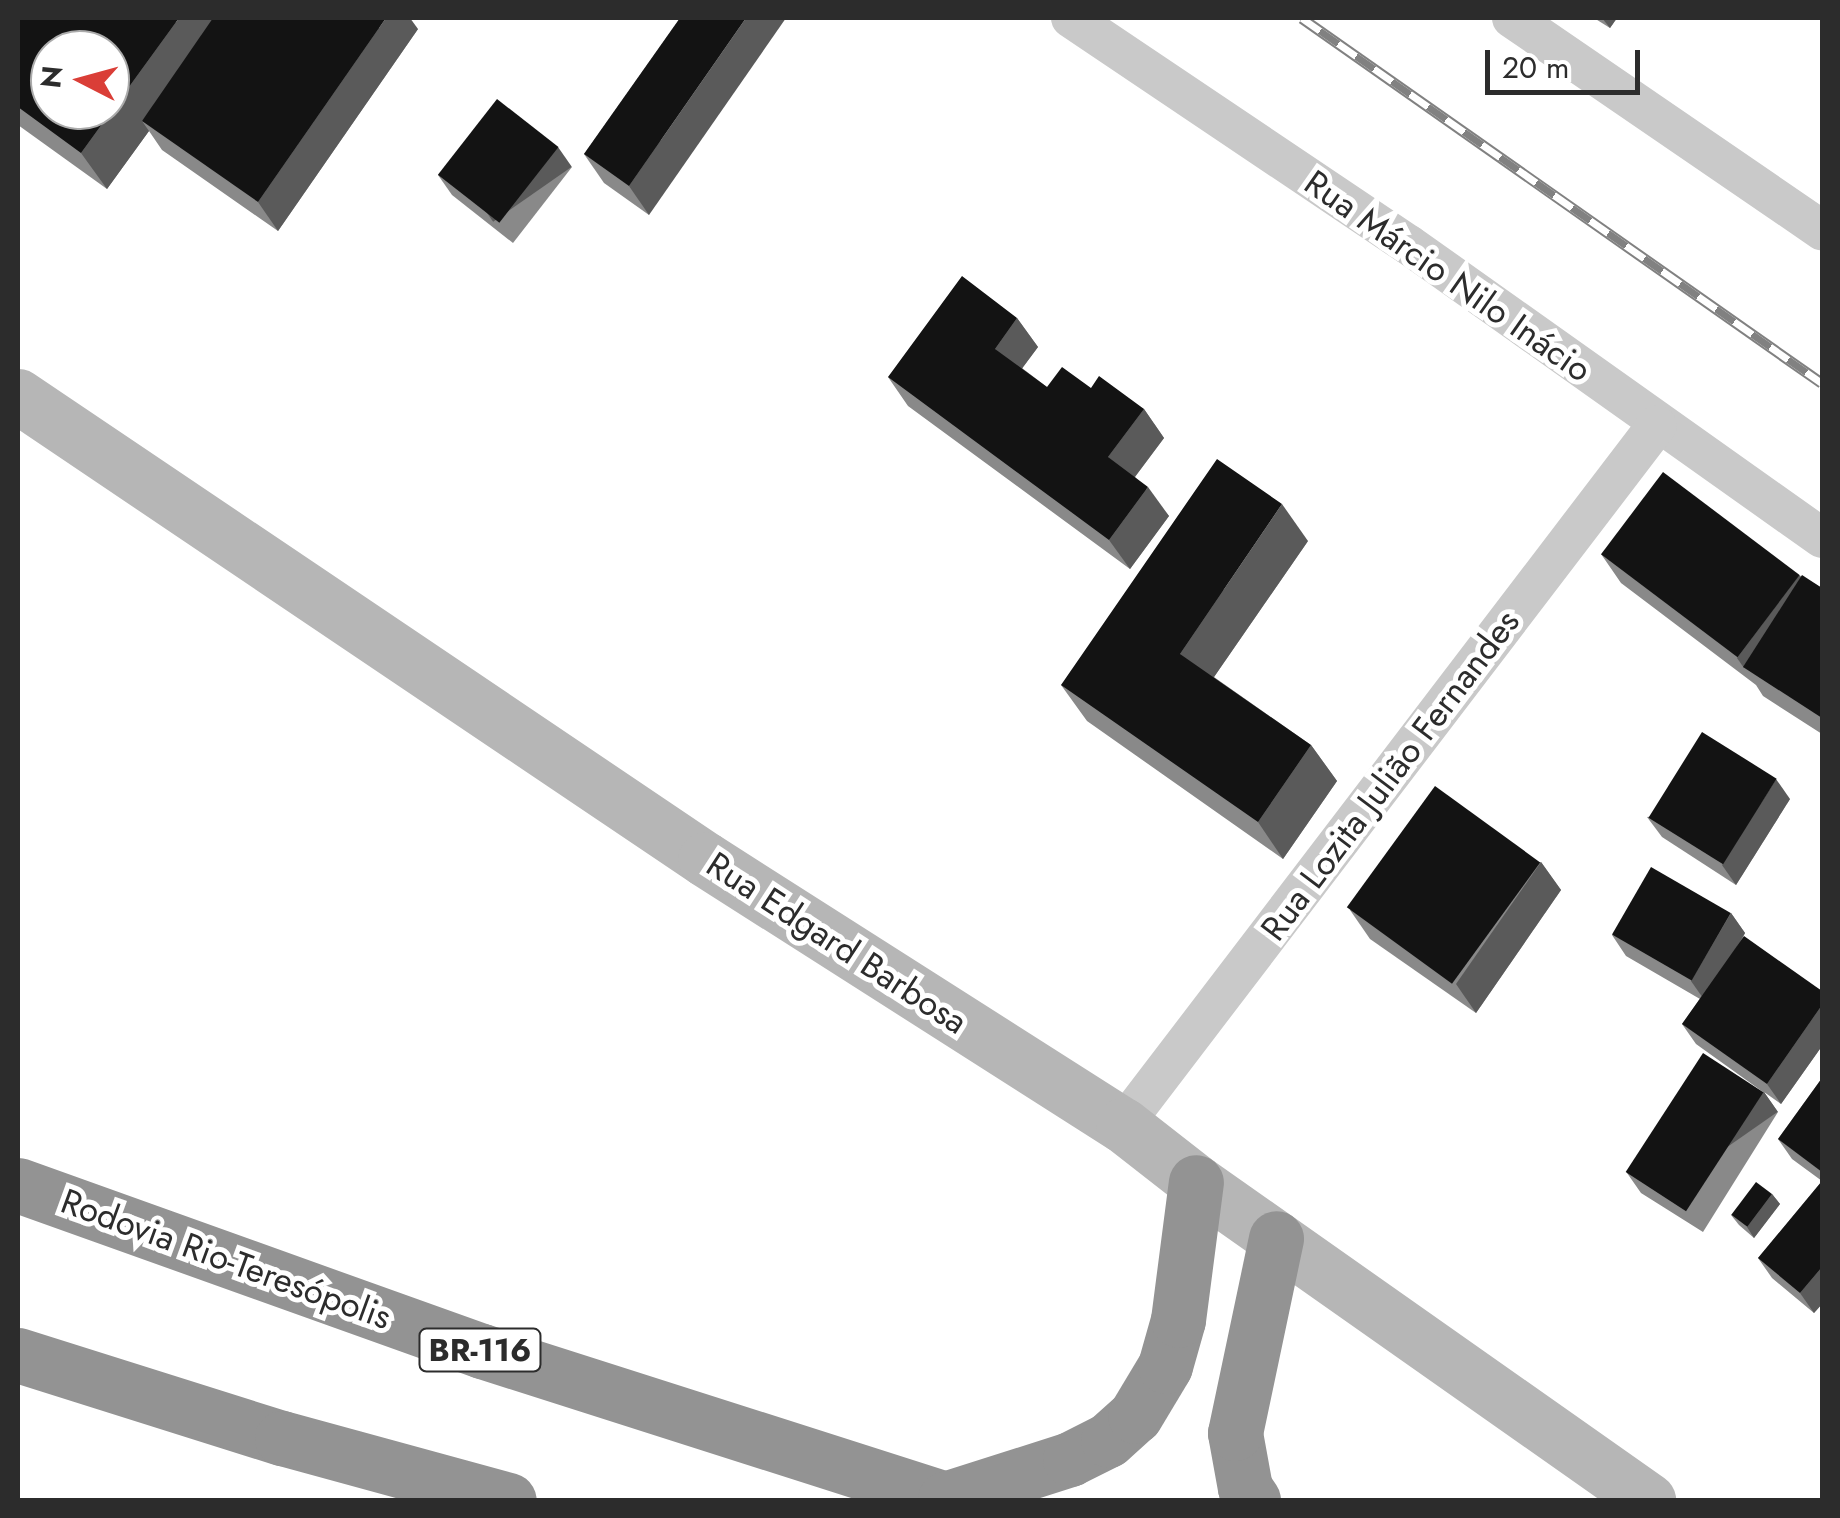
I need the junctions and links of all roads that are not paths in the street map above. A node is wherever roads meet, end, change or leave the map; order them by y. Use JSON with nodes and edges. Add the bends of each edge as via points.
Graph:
{"nodes":[{"id":1,"x":1071,"y":18,"type":"edge"},
{"id":2,"x":1512,"y":18,"type":"edge"},
{"id":3,"x":1817,"y":216,"type":"edge"},
{"id":4,"x":18,"y":396,"type":"edge"},
{"id":5,"x":1658,"y":425,"type":"junction"},
{"id":6,"x":1822,"y":538,"type":"edge"},
{"id":7,"x":1123,"y":1125,"type":"junction"},
{"id":8,"x":1196,"y":1182,"type":"junction"},
{"id":9,"x":18,"y":1185,"type":"edge"},
{"id":10,"x":1276,"y":1238,"type":"junction"},
{"id":11,"x":18,"y":1355,"type":"edge"},
{"id":12,"x":509,"y":1500,"type":"edge"},
{"id":13,"x":947,"y":1500,"type":"edge"},
{"id":14,"x":1254,"y":1500,"type":"edge"},
{"id":15,"x":1648,"y":1500,"type":"edge"}],
"edges":[{"from":1,"to":5,"type":"street","name":"Rua Márcio Nilo Inácio","via":[[1409,246]]},
{"from":2,"to":3,"type":"street"},
{"from":4,"to":7,"type":"street","name":"Rua Edgard Barbosa","via":[[705,859]]},
{"from":5,"to":6,"type":"street","name":"Rua Márcio Nilo Inácio"},
{"from":5,"to":7,"type":"street","name":"Rua Lozita Julião Fernandes"},
{"from":7,"to":8,"type":"street","name":"Rua Edgard Barbosa"},
{"from":8,"to":10,"type":"street","name":"Rua Edgard Barbosa"},
{"from":8,"to":13,"type":"highway","via":[[1178,1320],[1164,1366],[1135,1416],[1108,1440],[1070,1459]]},
{"from":9,"to":13,"type":"highway","name":"Rodovia Rio-Teresópolis","number":"BR-116","via":[[482,1351]]},
{"from":10,"to":14,"type":"highway","via":[[1235,1433],[1244,1488]]},
{"from":10,"to":15,"type":"street","name":"Rua Edgard Barbosa"},
{"from":11,"to":12,"type":"highway"}]}
